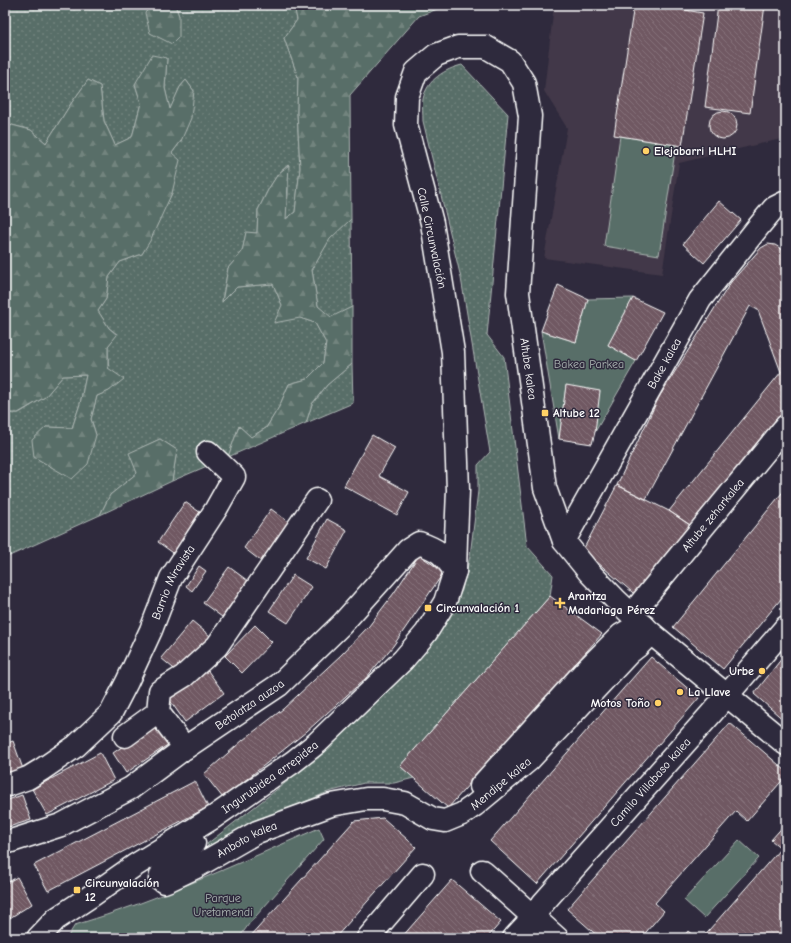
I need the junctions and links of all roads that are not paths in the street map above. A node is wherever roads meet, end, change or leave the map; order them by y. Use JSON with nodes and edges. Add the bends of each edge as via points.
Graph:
{"nodes":[{"id":1,"x":530,"y":116,"type":"joint"},
{"id":2,"x":786,"y":202,"type":"edge"},
{"id":3,"x":786,"y":426,"type":"edge"},
{"id":4,"x":208,"y":452,"type":"dead end"},
{"id":5,"x":317,"y":500,"type":"dead end"},
{"id":6,"x":564,"y":541,"type":"junction"},
{"id":7,"x":455,"y":571,"type":"junction"},
{"id":8,"x":640,"y":604,"type":"dead end"},
{"id":9,"x":786,"y":627,"type":"edge"},
{"id":10,"x":647,"y":629,"type":"junction"},
{"id":11,"x":727,"y":695,"type":"junction"},
{"id":12,"x":158,"y":712,"type":"junction"},
{"id":13,"x":125,"y":736,"type":"dead end"},
{"id":14,"x":786,"y":744,"type":"edge"},
{"id":15,"x":185,"y":748,"type":"junction"},
{"id":16,"x":265,"y":780,"type":"junction"},
{"id":17,"x":5,"y":786,"type":"edge"},
{"id":18,"x":476,"y":805,"type":"joint"},
{"id":19,"x":5,"y":843,"type":"edge"},
{"id":20,"x":482,"y":871,"type":"dead end"},
{"id":21,"x":424,"y":874,"type":"dead end"},
{"id":22,"x":533,"y":916,"type":"junction"},
{"id":23,"x":38,"y":938,"type":"edge"},
{"id":24,"x":368,"y":938,"type":"edge"},
{"id":25,"x":514,"y":938,"type":"edge"},
{"id":26,"x":558,"y":938,"type":"edge"}],
"edges":[{"from":1,"to":6,"type":"street","name":"Altube kalea","via":[[518,293],[545,488]]},
{"from":1,"to":7,"type":"street","name":"Calle Circunvalación","via":[[524,83],[510,61],[486,47],[458,47],[436,55],[416,72],[407,97],[406,124],[432,223],[453,352],[458,490]]},
{"from":2,"to":6,"type":"street","name":"Bake kalea","via":[[774,208],[700,300]]},
{"from":3,"to":8,"type":"street","name":"Altube zeharkalea"},
{"from":4,"to":17,"type":"street","name":"Barrio Miravista","via":[[234,477],[171,578],[151,630],[110,713],[76,746],[28,778]]},
{"from":5,"to":12,"type":"street","via":[[217,646],[184,676],[160,691]]},
{"from":6,"to":10,"type":"street","name":"Altube kalea","via":[[589,572]]},
{"from":7,"to":15,"type":"street","name":"Betolatza auzoa","via":[[446,558],[435,549],[419,543],[408,550],[342,624],[279,684]]},
{"from":7,"to":16,"type":"street","name":"Ingurubidea errepidea","via":[[445,602],[426,633],[403,660],[317,742]]},
{"from":9,"to":11,"type":"street","name":"Camilo Villabaso kalea"},
{"from":10,"to":11,"type":"street"},
{"from":10,"to":18,"type":"street","name":"Mendipe kalea","via":[[638,646],[529,760]]},
{"from":11,"to":14,"type":"street"},
{"from":11,"to":22,"type":"street","name":"Camilo Villabaso kalea"},
{"from":12,"to":13,"type":"street"},
{"from":12,"to":15,"type":"street"},
{"from":15,"to":19,"type":"street","name":"Betolatza auzoa","via":[[131,788],[61,825]]},
{"from":16,"to":18,"type":"street","name":"Anboto kalea","via":[[249,802],[165,866],[160,878],[164,882],[169,880],[257,832],[331,804],[383,799],[405,803],[433,819],[445,821]]},
{"from":16,"to":23,"type":"street","name":"Ingurubidea errepidea","via":[[214,817],[134,866],[56,919]]},
{"from":20,"to":22,"type":"street"},
{"from":21,"to":24,"type":"street"},
{"from":22,"to":25,"type":"street","name":"Camilo Villabaso kalea"},
{"from":22,"to":26,"type":"street"}]}
